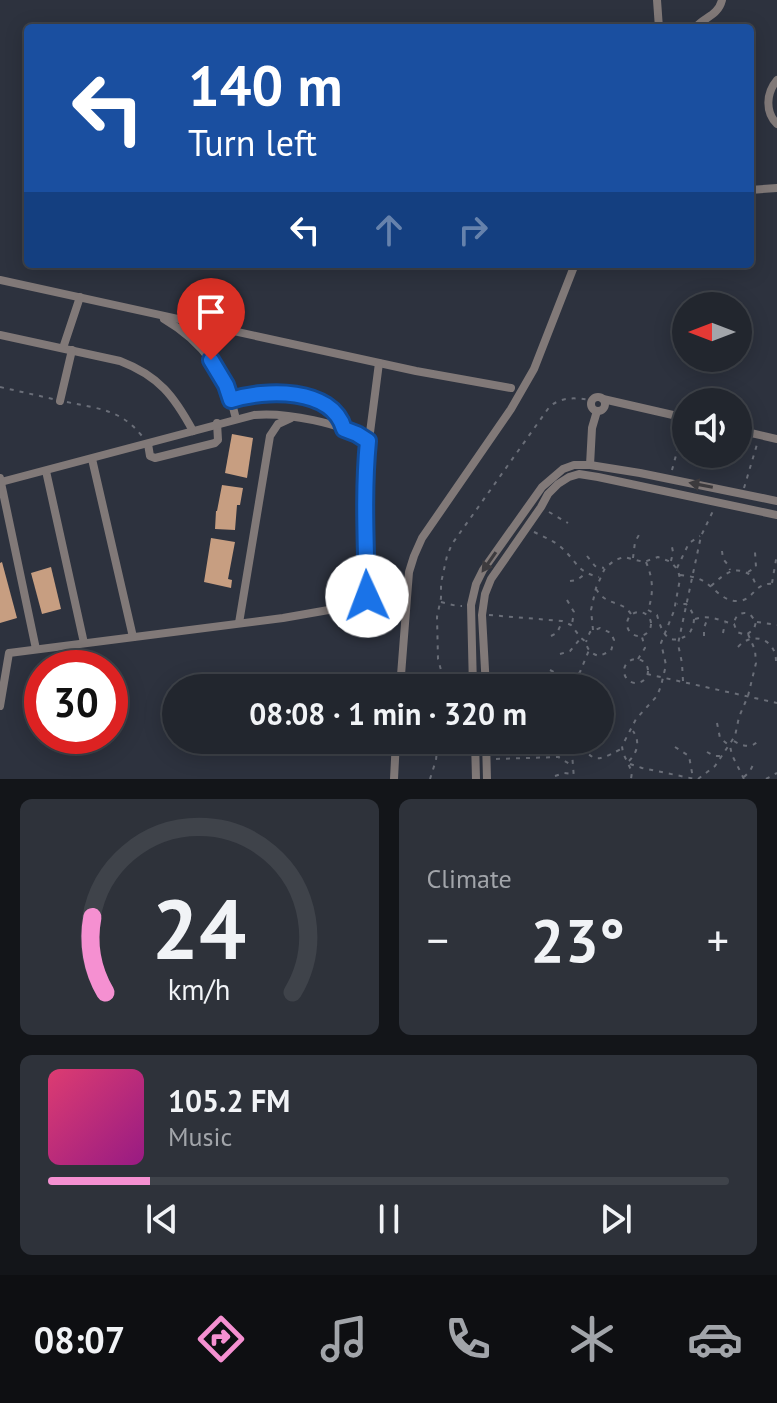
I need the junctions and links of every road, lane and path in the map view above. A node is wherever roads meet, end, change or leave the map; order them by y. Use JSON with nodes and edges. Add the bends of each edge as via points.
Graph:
{"nodes":[{"id":1,"x":657,"y":0,"type":"edge"},
{"id":2,"x":722,"y":0,"type":"edge"},
{"id":3,"x":659,"y":24,"type":"edge"},
{"id":4,"x":699,"y":24,"type":"edge"},
{"id":5,"x":777,"y":80,"type":"edge"},
{"id":6,"x":777,"y":124,"type":"edge"},
{"id":7,"x":777,"y":188,"type":"edge"},
{"id":8,"x":754,"y":190,"type":"edge"},
{"id":9,"x":573,"y":268,"type":"edge"},
{"id":10,"x":0,"y":280,"type":"edge"},
{"id":11,"x":80,"y":297,"type":"junction"},
{"id":12,"x":152,"y":314,"type":"junction"},
{"id":13,"x":205,"y":325,"type":"junction"},
{"id":14,"x":0,"y":335,"type":"edge"},
{"id":15,"x":197,"y":344,"type":"junction"},
{"id":16,"x":68,"y":349,"type":"junction"},
{"id":17,"x":379,"y":363,"type":"junction"},
{"id":18,"x":0,"y":387,"type":"edge"},
{"id":19,"x":511,"y":388,"type":"dead end"},
{"id":20,"x":603,"y":399,"type":"junction"},
{"id":21,"x":231,"y":400,"type":"junction"},
{"id":22,"x":592,"y":400,"type":"junction"},
{"id":23,"x":60,"y":401,"type":"junction"},
{"id":24,"x":597,"y":411,"type":"junction"},
{"id":25,"x":254,"y":415,"type":"junction"},
{"id":26,"x":672,"y":415,"type":"edge"},
{"id":27,"x":294,"y":417,"type":"junction"},
{"id":28,"x":236,"y":419,"type":"junction"},
{"id":29,"x":217,"y":423,"type":"junction"},
{"id":30,"x":370,"y":424,"type":"junction"},
{"id":31,"x":348,"y":430,"type":"junction"},
{"id":32,"x":193,"y":431,"type":"junction"},
{"id":33,"x":752,"y":433,"type":"edge"},
{"id":34,"x":759,"y":435,"type":"junction"},
{"id":35,"x":270,"y":436,"type":"junction"},
{"id":36,"x":777,"y":439,"type":"edge"},
{"id":37,"x":368,"y":441,"type":"junction"},
{"id":38,"x":148,"y":444,"type":"junction"},
{"id":39,"x":92,"y":459,"type":"junction"},
{"id":40,"x":590,"y":465,"type":"junction"},
{"id":41,"x":673,"y":468,"type":"edge"},
{"id":42,"x":46,"y":471,"type":"junction"},
{"id":43,"x":640,"y":473,"type":"junction"},
{"id":44,"x":1,"y":479,"type":"edge"},
{"id":45,"x":670,"y":479,"type":"junction"},
{"id":46,"x":639,"y":485,"type":"junction"},
{"id":47,"x":545,"y":491,"type":"junction"},
{"id":48,"x":743,"y":493,"type":"junction"},
{"id":49,"x":777,"y":501,"type":"edge"},
{"id":50,"x":717,"y":503,"type":"junction"},
{"id":51,"x":541,"y":507,"type":"junction"},
{"id":52,"x":777,"y":515,"type":"edge"},
{"id":53,"x":568,"y":523,"type":"dead end"},
{"id":54,"x":526,"y":529,"type":"junction"},
{"id":55,"x":640,"y":533,"type":"dead end"},
{"id":56,"x":701,"y":536,"type":"junction"},
{"id":57,"x":671,"y":542,"type":"dead end"},
{"id":58,"x":722,"y":551,"type":"dead end"},
{"id":59,"x":755,"y":552,"type":"dead end"},
{"id":60,"x":777,"y":554,"type":"edge"},
{"id":61,"x":587,"y":556,"type":"dead end"},
{"id":62,"x":632,"y":559,"type":"junction"},
{"id":63,"x":646,"y":562,"type":"junction"},
{"id":64,"x":671,"y":562,"type":"junction"},
{"id":65,"x":605,"y":568,"type":"junction"},
{"id":66,"x":677,"y":568,"type":"junction"},
{"id":67,"x":776,"y":570,"type":"edge"},
{"id":68,"x":729,"y":571,"type":"junction"},
{"id":69,"x":747,"y":572,"type":"junction"},
{"id":70,"x":585,"y":573,"type":"junction"},
{"id":71,"x":680,"y":575,"type":"junction"},
{"id":72,"x":692,"y":576,"type":"junction"},
{"id":73,"x":601,"y":577,"type":"junction"},
{"id":74,"x":570,"y":581,"type":"dead end"},
{"id":75,"x":772,"y":583,"type":"junction"},
{"id":76,"x":777,"y":584,"type":"edge"},
{"id":77,"x":710,"y":587,"type":"junction"},
{"id":78,"x":757,"y":587,"type":"junction"},
{"id":79,"x":596,"y":588,"type":"junction"},
{"id":80,"x":567,"y":600,"type":"dead end"},
{"id":81,"x":440,"y":601,"type":"junction"},
{"id":82,"x":675,"y":604,"type":"junction"},
{"id":83,"x":686,"y":604,"type":"junction"},
{"id":84,"x":471,"y":605,"type":"junction"},
{"id":85,"x":648,"y":610,"type":"junction"},
{"id":86,"x":482,"y":615,"type":"junction"},
{"id":87,"x":646,"y":615,"type":"junction"},
{"id":88,"x":631,"y":616,"type":"junction"},
{"id":89,"x":709,"y":616,"type":"junction"},
{"id":90,"x":695,"y":619,"type":"junction"},
{"id":91,"x":562,"y":621,"type":"junction"},
{"id":92,"x":726,"y":622,"type":"junction"},
{"id":93,"x":756,"y":622,"type":"junction"},
{"id":94,"x":239,"y":623,"type":"junction"},
{"id":95,"x":734,"y":624,"type":"junction"},
{"id":96,"x":571,"y":625,"type":"junction"},
{"id":97,"x":777,"y":625,"type":"edge"},
{"id":98,"x":593,"y":630,"type":"junction"},
{"id":99,"x":723,"y":633,"type":"dead end"},
{"id":100,"x":664,"y":634,"type":"junction"},
{"id":101,"x":551,"y":636,"type":"dead end"},
{"id":102,"x":641,"y":636,"type":"junction"},
{"id":103,"x":704,"y":636,"type":"dead end"},
{"id":104,"x":750,"y":636,"type":"junction"},
{"id":105,"x":133,"y":637,"type":"junction"},
{"id":106,"x":581,"y":638,"type":"junction"},
{"id":107,"x":679,"y":640,"type":"junction"},
{"id":108,"x":586,"y":642,"type":"junction"},
{"id":109,"x":84,"y":643,"type":"junction"},
{"id":110,"x":738,"y":647,"type":"dead end"},
{"id":111,"x":36,"y":649,"type":"junction"},
{"id":112,"x":589,"y":650,"type":"junction"},
{"id":113,"x":560,"y":654,"type":"dead end"},
{"id":114,"x":638,"y":659,"type":"junction"},
{"id":115,"x":776,"y":661,"type":"edge"},
{"id":116,"x":550,"y":670,"type":"dead end"},
{"id":117,"x":401,"y":674,"type":"edge"},
{"id":118,"x":440,"y":674,"type":"edge"},
{"id":119,"x":473,"y":674,"type":"edge"},
{"id":120,"x":485,"y":674,"type":"edge"},
{"id":121,"x":558,"y":674,"type":"edge"},
{"id":122,"x":579,"y":674,"type":"edge"},
{"id":123,"x":647,"y":674,"type":"junction"},
{"id":124,"x":663,"y":678,"type":"junction"},
{"id":125,"x":683,"y":681,"type":"junction"},
{"id":126,"x":748,"y":696,"type":"junction"},
{"id":127,"x":777,"y":703,"type":"edge"},
{"id":128,"x":0,"y":706,"type":"edge"},
{"id":129,"x":717,"y":723,"type":"dead end"},
{"id":130,"x":631,"y":729,"type":"junction"},
{"id":131,"x":760,"y":738,"type":"dead end"},
{"id":132,"x":733,"y":740,"type":"junction"},
{"id":133,"x":730,"y":746,"type":"junction"},
{"id":134,"x":675,"y":747,"type":"dead end"},
{"id":135,"x":622,"y":748,"type":"junction"},
{"id":136,"x":614,"y":752,"type":"edge"},
{"id":137,"x":707,"y":752,"type":"dead end"},
{"id":138,"x":395,"y":754,"type":"edge"},
{"id":139,"x":436,"y":754,"type":"edge"},
{"id":140,"x":475,"y":754,"type":"edge"},
{"id":141,"x":486,"y":754,"type":"edge"},
{"id":142,"x":559,"y":754,"type":"edge"},
{"id":143,"x":565,"y":754,"type":"edge"},
{"id":144,"x":572,"y":754,"type":"edge"},
{"id":145,"x":586,"y":754,"type":"edge"},
{"id":146,"x":611,"y":754,"type":"edge"},
{"id":147,"x":723,"y":756,"type":"junction"},
{"id":148,"x":558,"y":757,"type":"junction"},
{"id":149,"x":475,"y":759,"type":"junction"},
{"id":150,"x":486,"y":759,"type":"junction"},
{"id":151,"x":629,"y":762,"type":"junction"},
{"id":152,"x":753,"y":765,"type":"dead end"},
{"id":153,"x":573,"y":766,"type":"junction"},
{"id":154,"x":777,"y":773,"type":"edge"},
{"id":155,"x":555,"y":776,"type":"dead end"},
{"id":156,"x":574,"y":777,"type":"edge"},
{"id":157,"x":394,"y":779,"type":"edge"},
{"id":158,"x":430,"y":779,"type":"edge"},
{"id":159,"x":476,"y":779,"type":"edge"},
{"id":160,"x":487,"y":779,"type":"edge"},
{"id":161,"x":631,"y":779,"type":"edge"},
{"id":162,"x":696,"y":779,"type":"edge"},
{"id":163,"x":743,"y":779,"type":"edge"},
{"id":164,"x":766,"y":779,"type":"edge"}],
"edges":[{"from":1,"to":3,"type":"street"},
{"from":2,"to":4,"type":"street","via":[[716,13]]},
{"from":5,"to":6,"type":"street","via":[[768,103]]},
{"from":7,"to":8,"type":"street"},
{"from":9,"to":117,"type":"street","via":[[534,369],[414,556]]},
{"from":10,"to":11,"type":"street"},
{"from":11,"to":12,"type":"street"},
{"from":11,"to":16,"type":"street"},
{"from":12,"to":13,"type":"street"},
{"from":12,"to":15,"type":"street"},
{"from":13,"to":15,"type":"street"},
{"from":13,"to":17,"type":"street"},
{"from":14,"to":16,"type":"street"},
{"from":15,"to":21,"type":"street","via":[[219,372]]},
{"from":16,"to":23,"type":"street"},
{"from":16,"to":32,"type":"street","via":[[145,372],[174,399]]},
{"from":17,"to":19,"type":"street"},
{"from":17,"to":30,"type":"street"},
{"from":18,"to":23,"type":"path"},
{"from":20,"to":22,"type":"street"},
{"from":20,"to":24,"type":"street","via":[[602,410]]},
{"from":20,"to":26,"type":"street"},
{"from":21,"to":28,"type":"street"},
{"from":21,"to":31,"type":"street","via":[[264,392],[306,398],[333,408]]},
{"from":22,"to":24,"type":"street"},
{"from":22,"to":81,"type":"path","via":[[567,398],[550,406],[452,544]]},
{"from":23,"to":38,"type":"path","via":[[116,413]]},
{"from":24,"to":40,"type":"street"},
{"from":25,"to":27,"type":"street"},
{"from":25,"to":28,"type":"street"},
{"from":25,"to":35,"type":"street"},
{"from":27,"to":31,"type":"street"},
{"from":27,"to":35,"type":"street","via":[[278,424]]},
{"from":28,"to":29,"type":"street"},
{"from":29,"to":32,"type":"street"},
{"from":29,"to":38,"type":"street","via":[[215,443],[155,458]]},
{"from":30,"to":31,"type":"street"},
{"from":30,"to":37,"type":"street"},
{"from":31,"to":37,"type":"street"},
{"from":32,"to":38,"type":"street"},
{"from":33,"to":34,"type":"street"},
{"from":34,"to":36,"type":"street"},
{"from":34,"to":48,"type":"path"},
{"from":35,"to":94,"type":"street"},
{"from":37,"to":94,"type":"street","via":[[364,601]]},
{"from":38,"to":39,"type":"street"},
{"from":39,"to":42,"type":"street"},
{"from":39,"to":105,"type":"street"},
{"from":40,"to":43,"type":"street"},
{"from":40,"to":47,"type":"street","via":[[563,469]]},
{"from":41,"to":45,"type":"path"},
{"from":42,"to":44,"type":"street"},
{"from":42,"to":109,"type":"street"},
{"from":43,"to":45,"type":"street"},
{"from":43,"to":46,"type":"street"},
{"from":44,"to":111,"type":"street"},
{"from":48,"to":45,"type":"street","one_way":true},
{"from":46,"to":47,"type":"street","via":[[579,474]]},
{"from":46,"to":50,"type":"street"},
{"from":47,"to":51,"type":"street"},
{"from":47,"to":84,"type":"street","one_way":true,"via":[[483,570]]},
{"from":48,"to":49,"type":"street"},
{"from":50,"to":52,"type":"street"},
{"from":50,"to":56,"type":"path"},
{"from":51,"to":53,"type":"path"},
{"from":51,"to":54,"type":"street"},
{"from":54,"to":70,"type":"path","via":[[559,545]]},
{"from":54,"to":86,"type":"street","via":[[491,579]]},
{"from":55,"to":62,"type":"path"},
{"from":56,"to":66,"type":"path","via":[[689,543]]},
{"from":56,"to":72,"type":"path"},
{"from":57,"to":64,"type":"path"},
{"from":58,"to":68,"type":"path"},
{"from":59,"to":69,"type":"path","via":[[756,567]]},
{"from":60,"to":67,"type":"path"},
{"from":61,"to":65,"type":"path"},
{"from":62,"to":63,"type":"path"},
{"from":62,"to":65,"type":"path","via":[[620,558]]},
{"from":63,"to":64,"type":"path","via":[[658,557]]},
{"from":63,"to":85,"type":"path","via":[[652,584]]},
{"from":64,"to":66,"type":"path"},
{"from":65,"to":73,"type":"path"},
{"from":66,"to":71,"type":"path"},
{"from":67,"to":75,"type":"path"},
{"from":68,"to":69,"type":"path"},
{"from":68,"to":77,"type":"path"},
{"from":69,"to":78,"type":"path"},
{"from":70,"to":73,"type":"path"},
{"from":70,"to":74,"type":"path"},
{"from":71,"to":72,"type":"path"},
{"from":71,"to":82,"type":"path"},
{"from":72,"to":77,"type":"path"},
{"from":72,"to":83,"type":"path"},
{"from":73,"to":79,"type":"path"},
{"from":75,"to":76,"type":"path"},
{"from":75,"to":78,"type":"path"},
{"from":77,"to":78,"type":"path","via":[[737,602]]},
{"from":79,"to":88,"type":"path"},
{"from":79,"to":98,"type":"path"},
{"from":80,"to":96,"type":"path","via":[[574,612]]},
{"from":81,"to":84,"type":"path"},
{"from":81,"to":118,"type":"path"},
{"from":82,"to":83,"type":"path"},
{"from":82,"to":100,"type":"path"},
{"from":83,"to":90,"type":"path"},
{"from":83,"to":107,"type":"path"},
{"from":84,"to":119,"type":"street"},
{"from":85,"to":87,"type":"path"},
{"from":85,"to":100,"type":"path","via":[[657,615]]},
{"from":86,"to":91,"type":"path"},
{"from":86,"to":120,"type":"street"},
{"from":87,"to":88,"type":"path"},
{"from":87,"to":102,"type":"path","via":[[650,627]]},
{"from":88,"to":102,"type":"path","via":[[628,629]]},
{"from":89,"to":90,"type":"path"},
{"from":89,"to":92,"type":"path"},
{"from":89,"to":103,"type":"path"},
{"from":90,"to":107,"type":"path","via":[[689,634]]},
{"from":91,"to":96,"type":"path"},
{"from":91,"to":101,"type":"path"},
{"from":92,"to":95,"type":"path"},
{"from":92,"to":99,"type":"path"},
{"from":93,"to":95,"type":"path","via":[[742,613]]},
{"from":93,"to":97,"type":"path"},
{"from":93,"to":104,"type":"path"},
{"from":94,"to":105,"type":"street"},
{"from":95,"to":104,"type":"path","via":[[737,632]]},
{"from":96,"to":106,"type":"path"},
{"from":98,"to":108,"type":"path"},
{"from":98,"to":112,"type":"path","via":[[608,630],[614,644],[603,655]]},
{"from":100,"to":107,"type":"path"},
{"from":100,"to":124,"type":"path"},
{"from":102,"to":114,"type":"path","via":[[645,648]]},
{"from":104,"to":110,"type":"path"},
{"from":104,"to":115,"type":"path","via":[[765,641]]},
{"from":104,"to":126,"type":"path","via":[[756,663]]},
{"from":105,"to":109,"type":"street"},
{"from":106,"to":108,"type":"path"},
{"from":106,"to":113,"type":"path"},
{"from":107,"to":125,"type":"path"},
{"from":108,"to":112,"type":"path"},
{"from":109,"to":111,"type":"street"},
{"from":111,"to":128,"type":"street","via":[[9,653]]},
{"from":112,"to":122,"type":"path"},
{"from":114,"to":123,"type":"path"},
{"from":114,"to":123,"type":"path","via":[[628,661],[625,675],[636,683]]},
{"from":116,"to":121,"type":"path"},
{"from":123,"to":124,"type":"path"},
{"from":124,"to":125,"type":"path"},
{"from":124,"to":130,"type":"path","via":[[657,696]]},
{"from":125,"to":126,"type":"path"},
{"from":126,"to":127,"type":"path"},
{"from":126,"to":132,"type":"path"},
{"from":129,"to":133,"type":"path","via":[[720,738]]},
{"from":130,"to":135,"type":"path"},
{"from":130,"to":151,"type":"path","via":[[638,744]]},
{"from":131,"to":132,"type":"path","via":[[750,746]]},
{"from":132,"to":133,"type":"path"},
{"from":133,"to":147,"type":"path"},
{"from":133,"to":163,"type":"path"},
{"from":134,"to":162,"type":"path","via":[[689,756]]},
{"from":135,"to":136,"type":"path"},
{"from":135,"to":151,"type":"path"},
{"from":137,"to":147,"type":"path"},
{"from":138,"to":157,"type":"street"},
{"from":139,"to":158,"type":"path"},
{"from":140,"to":149,"type":"street"},
{"from":141,"to":150,"type":"street"},
{"from":142,"to":148,"type":"path"},
{"from":143,"to":148,"type":"path"},
{"from":144,"to":153,"type":"path"},
{"from":145,"to":146,"type":"path"},
{"from":147,"to":162,"type":"path"},
{"from":148,"to":150,"type":"path"},
{"from":148,"to":153,"type":"path"},
{"from":149,"to":150,"type":"street"},
{"from":149,"to":159,"type":"street"},
{"from":150,"to":160,"type":"street"},
{"from":151,"to":161,"type":"path"},
{"from":151,"to":162,"type":"path"},
{"from":152,"to":163,"type":"path"},
{"from":153,"to":156,"type":"path"},
{"from":154,"to":164,"type":"path"},
{"from":155,"to":156,"type":"path"}]}
